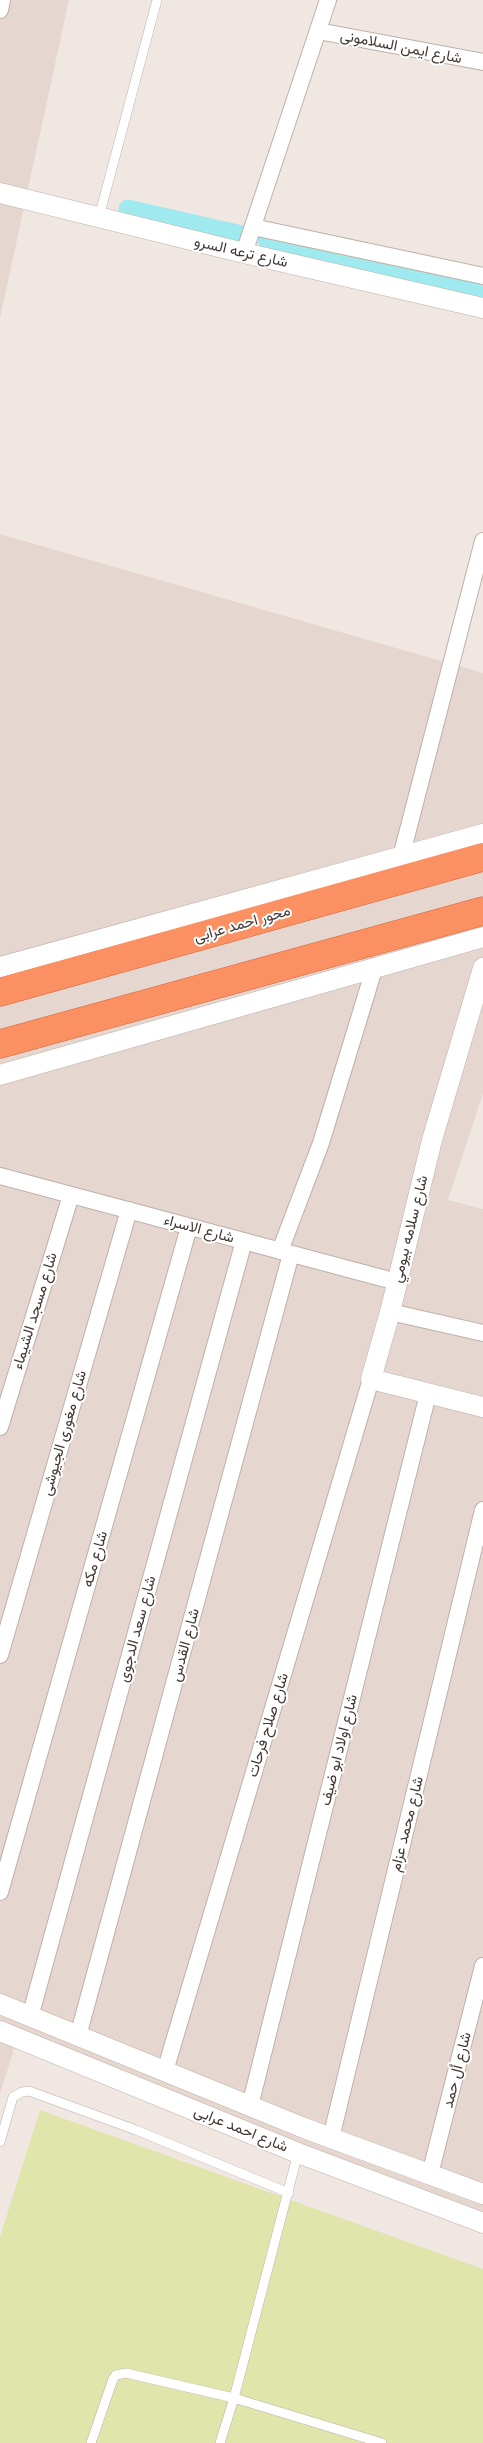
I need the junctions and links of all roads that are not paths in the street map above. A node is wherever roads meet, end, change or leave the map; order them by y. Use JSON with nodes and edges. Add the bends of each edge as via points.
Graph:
{"nodes":[{"id":1,"x":2,"y":0,"type":"edge"},
{"id":2,"x":156,"y":0,"type":"edge"},
{"id":3,"x":328,"y":0,"type":"edge"},
{"id":4,"x":0,"y":10,"type":"edge"},
{"id":5,"x":318,"y":31,"type":"junction"},
{"id":6,"x":483,"y":62,"type":"edge"},
{"id":7,"x":0,"y":193,"type":"edge"},
{"id":8,"x":99,"y":217,"type":"junction"},
{"id":9,"x":254,"y":227,"type":"junction"},
{"id":10,"x":244,"y":254,"type":"junction"},
{"id":11,"x":483,"y":276,"type":"edge"},
{"id":12,"x":483,"y":308,"type":"edge"},
{"id":13,"x":483,"y":541,"type":"edge"},
{"id":14,"x":483,"y":834,"type":"edge"},
{"id":15,"x":401,"y":857,"type":"junction"},
{"id":16,"x":483,"y":857,"type":"edge"},
{"id":17,"x":483,"y":911,"type":"edge"},
{"id":18,"x":483,"y":937,"type":"edge"},
{"id":19,"x":375,"y":966,"type":"junction"},
{"id":20,"x":0,"y":967,"type":"edge"},
{"id":21,"x":483,"y":968,"type":"edge"},
{"id":22,"x":0,"y":992,"type":"edge"},
{"id":23,"x":0,"y":1044,"type":"edge"},
{"id":24,"x":0,"y":1075,"type":"edge"},
{"id":25,"x":1,"y":1180,"type":"edge"},
{"id":26,"x":71,"y":1195,"type":"junction"},
{"id":27,"x":129,"y":1210,"type":"junction"},
{"id":28,"x":189,"y":1227,"type":"junction"},
{"id":29,"x":244,"y":1241,"type":"junction"},
{"id":30,"x":286,"y":1252,"type":"junction"},
{"id":31,"x":397,"y":1282,"type":"junction"},
{"id":32,"x":390,"y":1312,"type":"junction"},
{"id":33,"x":483,"y":1333,"type":"edge"},
{"id":34,"x":371,"y":1379,"type":"junction"},
{"id":35,"x":428,"y":1394,"type":"junction"},
{"id":36,"x":483,"y":1407,"type":"edge"},
{"id":37,"x":0,"y":1427,"type":"edge"},
{"id":38,"x":483,"y":1510,"type":"edge"},
{"id":39,"x":0,"y":1655,"type":"edge"},
{"id":40,"x":0,"y":1892,"type":"edge"},
{"id":41,"x":483,"y":1966,"type":"edge"},
{"id":42,"x":0,"y":2004,"type":"edge"},
{"id":43,"x":30,"y":2017,"type":"junction"},
{"id":44,"x":0,"y":2031,"type":"edge"},
{"id":45,"x":78,"y":2036,"type":"junction"},
{"id":46,"x":165,"y":2071,"type":"junction"},
{"id":47,"x":250,"y":2106,"type":"junction"},
{"id":48,"x":304,"y":2128,"type":"junction"},
{"id":49,"x":332,"y":2138,"type":"junction"},
{"id":50,"x":0,"y":2142,"type":"edge"},
{"id":51,"x":298,"y":2153,"type":"junction"},
{"id":52,"x":430,"y":2174,"type":"junction"},
{"id":53,"x":289,"y":2193,"type":"junction"},
{"id":54,"x":483,"y":2194,"type":"edge"},
{"id":55,"x":483,"y":2223,"type":"edge"},
{"id":56,"x":234,"y":2398,"type":"junction"},
{"id":57,"x":91,"y":2443,"type":"edge"},
{"id":58,"x":220,"y":2443,"type":"edge"},
{"id":59,"x":382,"y":2443,"type":"edge"}],
"edges":[{"from":1,"to":4,"type":"street"},
{"from":2,"to":8,"type":"lane"},
{"from":3,"to":5,"type":"street"},
{"from":5,"to":6,"type":"street","name":"شارع ايمن السلامونى"},
{"from":5,"to":9,"type":"street"},
{"from":7,"to":8,"type":"street","name":"شارع ترعه السرو"},
{"from":8,"to":10,"type":"street","name":"شارع ترعه السرو"},
{"from":9,"to":10,"type":"street"},
{"from":9,"to":11,"type":"street","name":"شارع ترعه السرو"},
{"from":10,"to":12,"type":"street","name":"شارع ترعه السرو"},
{"from":13,"to":15,"type":"street"},
{"from":14,"to":15,"type":"street"},
{"from":15,"to":20,"type":"street"},
{"from":16,"to":22,"type":"highway","name":"محور احمد عرابى"},
{"from":17,"to":23,"type":"highway"},
{"from":18,"to":19,"type":"street"},
{"from":19,"to":24,"type":"street"},
{"from":19,"to":30,"type":"street","name":"شارع القدس"},
{"from":21,"to":31,"type":"street","name":"شارع سلامه بيومي","via":[[432,1140]]},
{"from":25,"to":26,"type":"street","name":"شارع الاسراء"},
{"from":26,"to":27,"type":"street","name":"شارع الاسراء"},
{"from":26,"to":37,"type":"street","name":"شارع مسجد الشيماء"},
{"from":27,"to":28,"type":"street","name":"شارع الاسراء"},
{"from":27,"to":39,"type":"street","name":"شارع مغورى الجيوشى"},
{"from":28,"to":29,"type":"street","name":"شارع الاسراء"},
{"from":28,"to":40,"type":"street","name":"شارع مكه"},
{"from":29,"to":30,"type":"street","name":"شارع الاسراء"},
{"from":29,"to":43,"type":"street","name":"شارع سعد الدجوى"},
{"from":30,"to":31,"type":"street","name":"شارع الاسراء"},
{"from":30,"to":45,"type":"street","name":"شارع القدس"},
{"from":31,"to":32,"type":"street","name":"شارع سلامه بيومي"},
{"from":32,"to":33,"type":"street"},
{"from":32,"to":34,"type":"street","name":"شارع سلامه بيومي"},
{"from":34,"to":35,"type":"street"},
{"from":34,"to":46,"type":"street","name":"شارع صلاح فرحات"},
{"from":35,"to":36,"type":"street"},
{"from":35,"to":47,"type":"street","name":"شارع اولاد ابو ضيف"},
{"from":38,"to":49,"type":"street","name":"شارع محمد عزام"},
{"from":41,"to":52,"type":"street","name":"شارع أل حمد"},
{"from":42,"to":43,"type":"street","name":"شارع احمد عرابى"},
{"from":43,"to":45,"type":"street","name":"شارع احمد عرابى"},
{"from":44,"to":51,"type":"street","name":"شارع احمد عرابى"},
{"from":45,"to":46,"type":"street","name":"شارع احمد عرابى"},
{"from":46,"to":47,"type":"street","name":"شارع احمد عرابى"},
{"from":47,"to":48,"type":"street","name":"شارع احمد عرابى"},
{"from":48,"to":49,"type":"street","name":"شارع احمد عرابى"},
{"from":48,"to":51,"type":"street"},
{"from":49,"to":52,"type":"street","name":"شارع احمد عرابى"},
{"from":50,"to":53,"type":"lane","via":[[13,2098],[29,2091],[136,2130]]},
{"from":51,"to":53,"type":"lane"},
{"from":51,"to":55,"type":"street","name":"شارع احمد عرابى"},
{"from":52,"to":54,"type":"street","name":"شارع احمد عرابى"},
{"from":53,"to":56,"type":"lane"},
{"from":56,"to":57,"type":"lane","via":[[120,2374],[113,2379]]},
{"from":56,"to":58,"type":"lane"},
{"from":56,"to":59,"type":"lane"}]}
